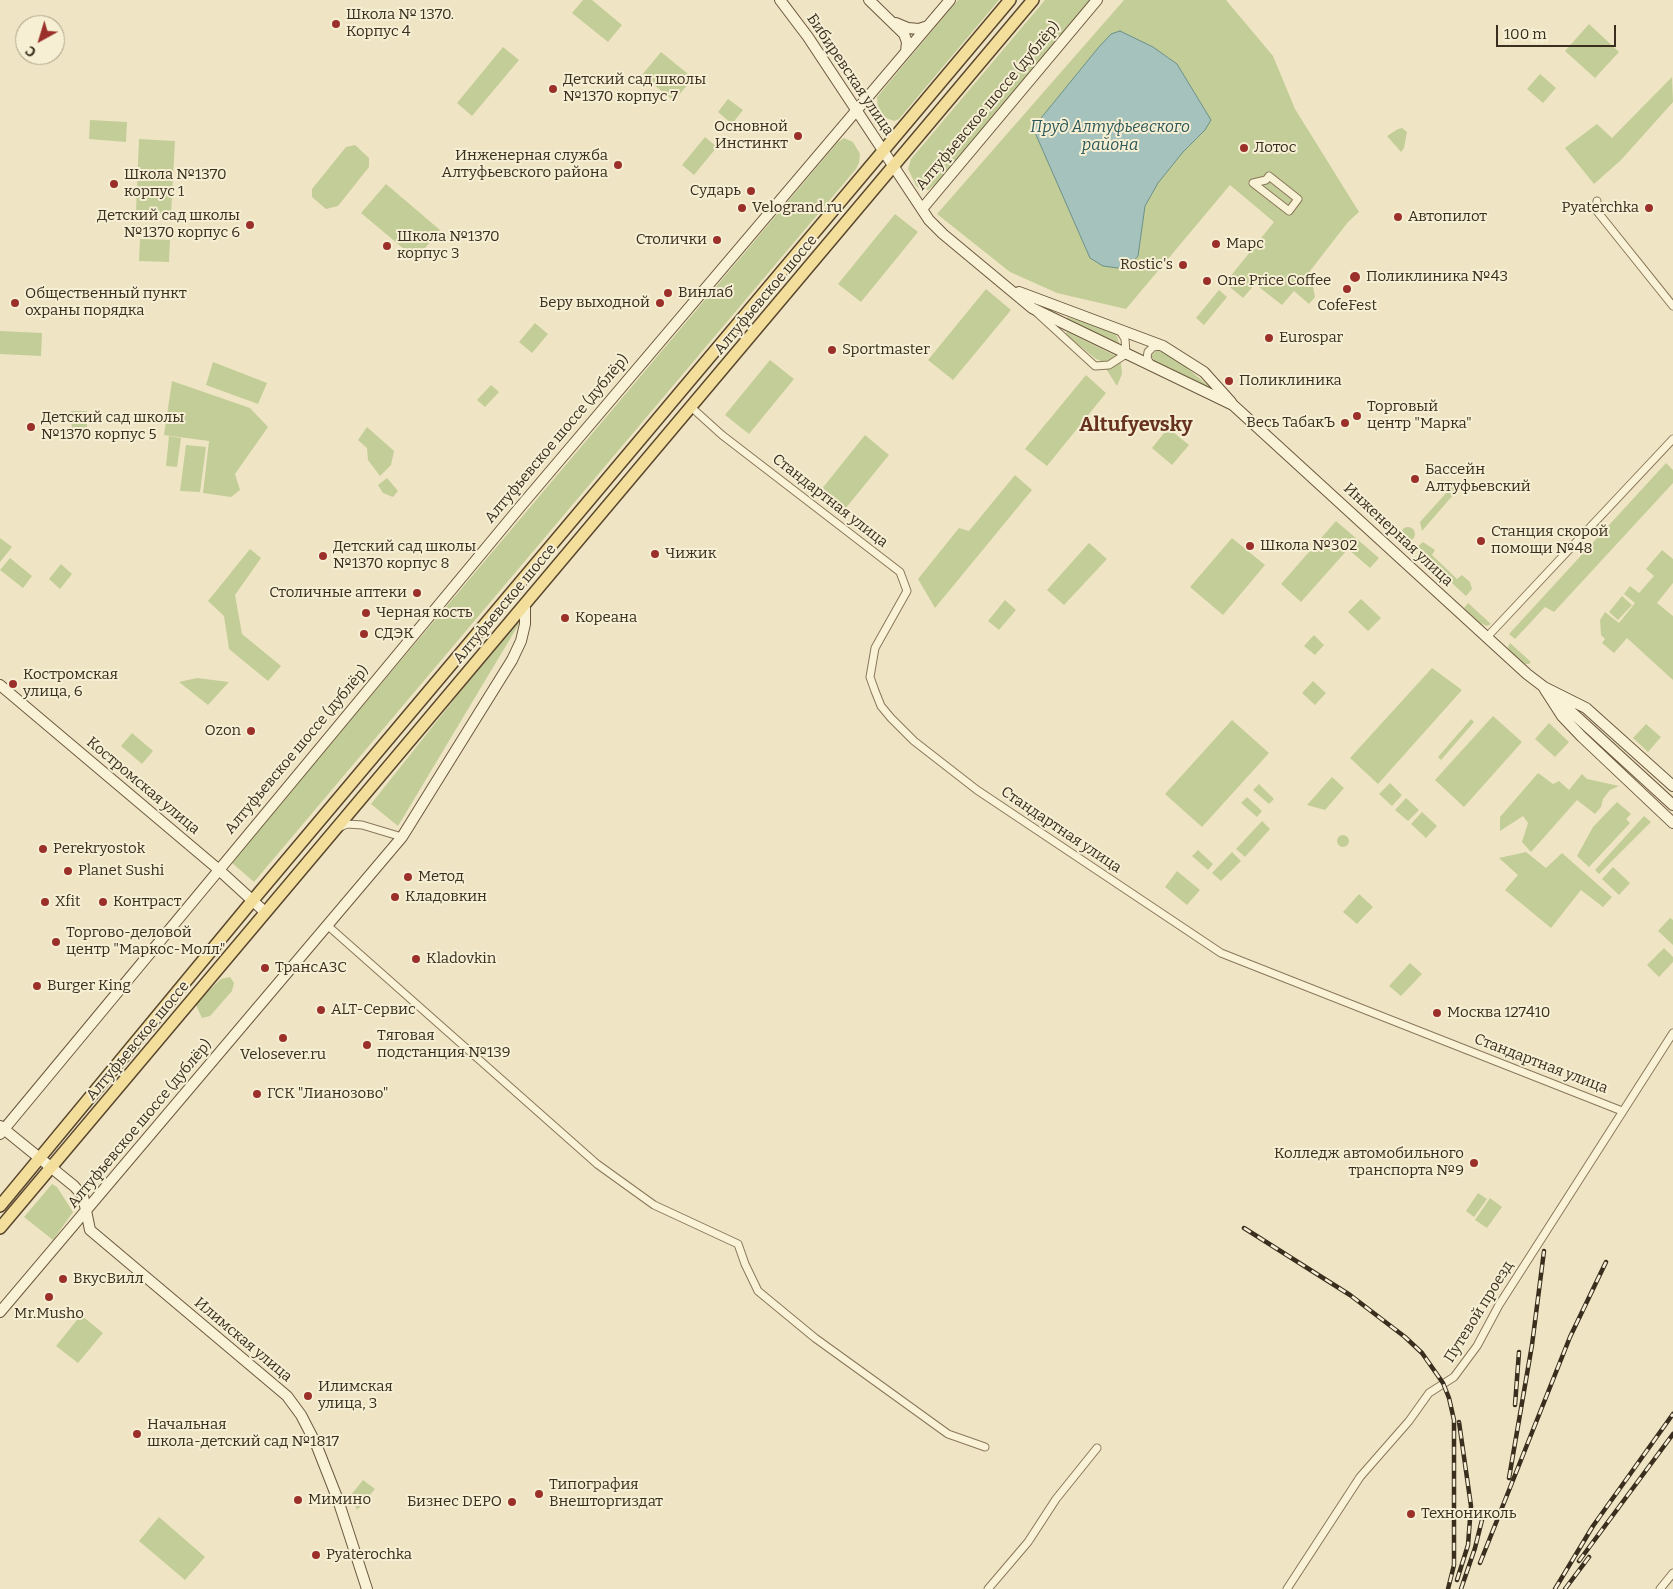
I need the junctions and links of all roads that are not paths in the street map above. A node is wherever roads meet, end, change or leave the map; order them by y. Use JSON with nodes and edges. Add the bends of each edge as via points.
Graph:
{"nodes":[{"id":1,"x":780,"y":0,"type":"edge"},
{"id":2,"x":870,"y":0,"type":"edge"},
{"id":3,"x":950,"y":0,"type":"edge"},
{"id":4,"x":1010,"y":0,"type":"edge"},
{"id":5,"x":1033,"y":0,"type":"edge"},
{"id":6,"x":1097,"y":0,"type":"edge"},
{"id":7,"x":892,"y":21,"type":"junction"},
{"id":8,"x":929,"y":26,"type":"junction"},
{"id":9,"x":906,"y":52,"type":"junction"},
{"id":10,"x":856,"y":111,"type":"junction"},
{"id":11,"x":883,"y":151,"type":"junction"},
{"id":12,"x":894,"y":167,"type":"junction"},
{"id":13,"x":1597,"y":201,"type":"dead end"},
{"id":14,"x":922,"y":209,"type":"junction"},
{"id":15,"x":1289,"y":211,"type":"joint"},
{"id":16,"x":994,"y":276,"type":"junction"},
{"id":17,"x":1673,"y":306,"type":"edge"},
{"id":18,"x":1032,"y":308,"type":"junction"},
{"id":19,"x":1118,"y":328,"type":"junction"},
{"id":20,"x":1163,"y":346,"type":"junction"},
{"id":21,"x":1126,"y":354,"type":"junction"},
{"id":22,"x":1151,"y":366,"type":"junction"},
{"id":23,"x":1233,"y":405,"type":"junction"},
{"id":24,"x":691,"y":407,"type":"junction"},
{"id":25,"x":1673,"y":439,"type":"edge"},
{"id":26,"x":525,"y":604,"type":"junction"},
{"id":27,"x":1487,"y":637,"type":"junction"},
{"id":28,"x":0,"y":685,"type":"edge"},
{"id":29,"x":1544,"y":687,"type":"junction"},
{"id":30,"x":1673,"y":786,"type":"edge"},
{"id":31,"x":1673,"y":805,"type":"edge"},
{"id":32,"x":1673,"y":823,"type":"edge"},
{"id":33,"x":336,"y":829,"type":"junction"},
{"id":34,"x":402,"y":837,"type":"junction"},
{"id":35,"x":218,"y":869,"type":"junction"},
{"id":36,"x":253,"y":900,"type":"junction"},
{"id":37,"x":265,"y":912,"type":"junction"},
{"id":38,"x":327,"y":925,"type":"junction"},
{"id":39,"x":1673,"y":1033,"type":"edge"},
{"id":40,"x":1622,"y":1111,"type":"junction"},
{"id":41,"x":1,"y":1129,"type":"edge"},
{"id":42,"x":41,"y":1158,"type":"junction"},
{"id":43,"x":53,"y":1167,"type":"junction"},
{"id":44,"x":0,"y":1206,"type":"edge"},
{"id":45,"x":86,"y":1213,"type":"junction"},
{"id":46,"x":0,"y":1228,"type":"edge"},
{"id":47,"x":73,"y":1228,"type":"junction"},
{"id":48,"x":90,"y":1230,"type":"junction"},
{"id":49,"x":0,"y":1312,"type":"edge"},
{"id":50,"x":985,"y":1446,"type":"dead end"},
{"id":51,"x":1098,"y":1448,"type":"dead end"},
{"id":52,"x":1673,"y":1573,"type":"edge"},
{"id":53,"x":367,"y":1589,"type":"edge"},
{"id":54,"x":988,"y":1589,"type":"edge"},
{"id":55,"x":1287,"y":1589,"type":"edge"},
{"id":56,"x":1660,"y":1589,"type":"edge"}],
"edges":[{"from":1,"to":10,"type":"main road","name":"Бибиревская улица"},
{"from":2,"to":7,"type":"main road"},
{"from":3,"to":8,"type":"main road","name":"Алтуфьевское шоссе (дублёр)"},
{"from":4,"to":11,"type":"main road","name":"Алтуфьевское шоссе"},
{"from":5,"to":12,"type":"main road","name":"Алтуфьевское шоссе"},
{"from":6,"to":14,"type":"main road","name":"Алтуфьевское шоссе (дублёр)"},
{"from":7,"to":8,"type":"main road","via":[[908,28]]},
{"from":7,"to":9,"type":"main road","via":[[904,34]]},
{"from":8,"to":9,"type":"main road","name":"Алтуфьевское шоссе (дублёр)"},
{"from":9,"to":10,"type":"main road","name":"Алтуфьевское шоссе (дублёр)"},
{"from":10,"to":11,"type":"main road","name":"Бибиревская улица"},
{"from":10,"to":35,"type":"main road","name":"Алтуфьевское шоссе (дублёр)","via":[[654,347]]},
{"from":11,"to":12,"type":"main road","name":"Бибиревская улица"},
{"from":11,"to":36,"type":"main road","name":"Алтуфьевское шоссе"},
{"from":12,"to":14,"type":"main road","name":"Инженерная улица"},
{"from":12,"to":24,"type":"main road","name":"Алтуфьевское шоссе"},
{"from":13,"to":17,"type":"street","via":[[1596,210]]},
{"from":14,"to":16,"type":"main road","name":"Инженерная улица","via":[[943,234]]},
{"from":15,"to":15,"type":"street","via":[[1268,194],[1253,183],[1269,176],[1298,199]]},
{"from":16,"to":18,"type":"main road","name":"Инженерная улица"},
{"from":16,"to":19,"type":"main road","name":"Инженерная улица","via":[[1032,298]]},
{"from":18,"to":21,"type":"main road","name":"Инженерная улица"},
{"from":18,"to":21,"type":"street","via":[[1095,366],[1109,366]]},
{"from":19,"to":20,"type":"main road","name":"Инженерная улица"},
{"from":19,"to":21,"type":"street","via":[[1125,340]]},
{"from":20,"to":22,"type":"street","via":[[1152,347],[1148,352]]},
{"from":20,"to":23,"type":"main road","name":"Инженерная улица","via":[[1204,372]]},
{"from":21,"to":22,"type":"main road","name":"Инженерная улица"},
{"from":22,"to":23,"type":"main road","name":"Инженерная улица"},
{"from":23,"to":27,"type":"main road","name":"Инженерная улица"},
{"from":24,"to":26,"type":"main road","name":"Алтуфьевское шоссе"},
{"from":24,"to":40,"type":"street","name":"Стандартная улица","via":[[722,435],[900,572],[907,591],[875,648],[870,677],[881,706],[891,718],[914,741],[978,790],[1221,953]]},
{"from":25,"to":27,"type":"street"},
{"from":26,"to":33,"type":"main road","name":"Алтуфьевское шоссе"},
{"from":26,"to":34,"type":"main road","name":"Алтуфьевское шоссе (дублёр)","via":[[521,642],[512,660]]},
{"from":27,"to":29,"type":"main road","name":"Инженерная улица"},
{"from":28,"to":35,"type":"main road","name":"Костромская улица"},
{"from":29,"to":30,"type":"main road","name":"Инженерная улица","via":[[1586,708]]},
{"from":29,"to":31,"type":"main road"},
{"from":29,"to":32,"type":"main road","name":"Инженерная улица","via":[[1562,716]]},
{"from":33,"to":34,"type":"street","via":[[347,824],[362,825]]},
{"from":33,"to":37,"type":"main road","name":"Алтуфьевское шоссе"},
{"from":34,"to":38,"type":"main road","name":"Алтуфьевское шоссе (дублёр)"},
{"from":35,"to":36,"type":"main road","name":"Костромская улица"},
{"from":35,"to":41,"type":"main road","name":"Алтуфьевское шоссе (дублёр)"},
{"from":36,"to":37,"type":"main road","name":"Костромская улица"},
{"from":36,"to":42,"type":"main road","name":"Алтуфьевское шоссе"},
{"from":37,"to":43,"type":"main road","name":"Алтуфьевское шоссе"},
{"from":38,"to":45,"type":"main road","name":"Алтуфьевское шоссе (дублёр)"},
{"from":38,"to":50,"type":"street","via":[[597,1164],[654,1206],[738,1244],[758,1291],[815,1338],[948,1434]]},
{"from":39,"to":40,"type":"street","name":"Путевой проезд"},
{"from":40,"to":55,"type":"street","name":"Путевой проезд","via":[[1499,1305],[1477,1346],[1454,1377],[1428,1393],[1409,1421],[1360,1477]]},
{"from":41,"to":42,"type":"main road"},
{"from":42,"to":43,"type":"main road"},
{"from":42,"to":44,"type":"main road","name":"Алтуфьевское шоссе"},
{"from":43,"to":45,"type":"main road","via":[[83,1196]]},
{"from":43,"to":46,"type":"main road","name":"Алтуфьевское шоссе"},
{"from":45,"to":47,"type":"main road","name":"Алтуфьевское шоссе (дублёр)"},
{"from":45,"to":48,"type":"main road"},
{"from":47,"to":48,"type":"main road","via":[[82,1226]]},
{"from":47,"to":49,"type":"main road","name":"Алтуфьевское шоссе (дублёр)"},
{"from":48,"to":53,"type":"main road","name":"Илимская улица","via":[[286,1396],[316,1444]]},
{"from":51,"to":54,"type":"street","via":[[1056,1499],[1028,1542]]},
{"from":52,"to":56,"type":"street"}]}
